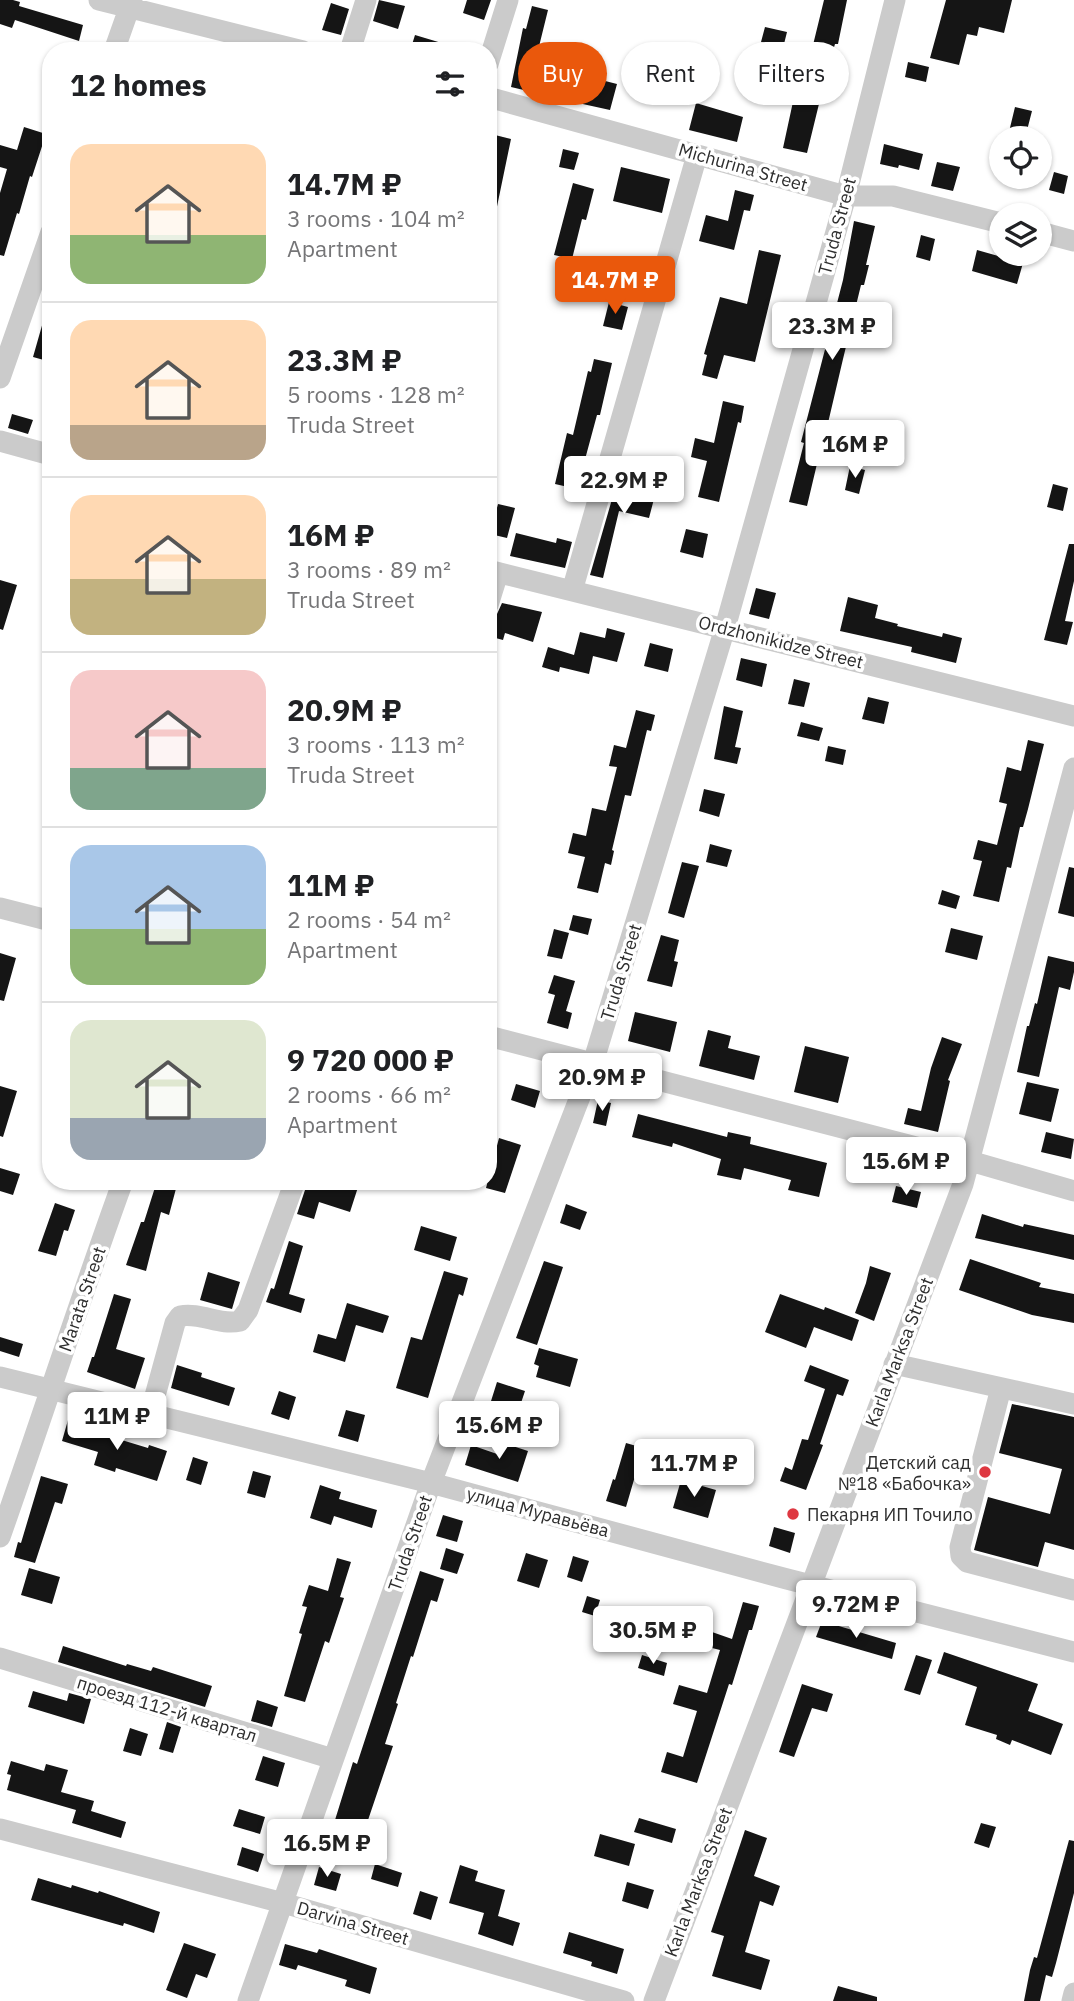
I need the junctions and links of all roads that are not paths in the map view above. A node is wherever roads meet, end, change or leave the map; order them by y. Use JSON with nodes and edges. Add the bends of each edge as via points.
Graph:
{"nodes":[{"id":1,"x":99,"y":0,"type":"edge"},
{"id":2,"x":366,"y":0,"type":"edge"},
{"id":3,"x":508,"y":0,"type":"edge"},
{"id":4,"x":895,"y":0,"type":"edge"},
{"id":5,"x":130,"y":4,"type":"edge"},
{"id":6,"x":117,"y":42,"type":"edge"},
{"id":7,"x":270,"y":42,"type":"edge"},
{"id":8,"x":353,"y":42,"type":"edge"},
{"id":9,"x":495,"y":42,"type":"edge"},
{"id":10,"x":497,"y":99,"type":"edge"},
{"id":11,"x":698,"y":155,"type":"junction"},
{"id":12,"x":846,"y":196,"type":"junction"},
{"id":13,"x":989,"y":220,"type":"edge"},
{"id":14,"x":1052,"y":235,"type":"edge"},
{"id":15,"x":1074,"y":241,"type":"edge"},
{"id":16,"x":42,"y":258,"type":"edge"},
{"id":17,"x":0,"y":378,"type":"edge"},
{"id":18,"x":0,"y":441,"type":"edge"},
{"id":19,"x":42,"y":453,"type":"edge"},
{"id":20,"x":497,"y":572,"type":"edge"},
{"id":21,"x":572,"y":591,"type":"junction"},
{"id":22,"x":725,"y":628,"type":"junction"},
{"id":23,"x":1074,"y":716,"type":"edge"},
{"id":24,"x":1074,"y":768,"type":"edge"},
{"id":25,"x":0,"y":908,"type":"edge"},
{"id":26,"x":42,"y":919,"type":"edge"},
{"id":27,"x":497,"y":1038,"type":"edge"},
{"id":28,"x":593,"y":1063,"type":"junction"},
{"id":29,"x":970,"y":1161,"type":"junction"},
{"id":30,"x":121,"y":1190,"type":"edge"},
{"id":31,"x":292,"y":1190,"type":"edge"},
{"id":32,"x":1074,"y":1191,"type":"edge"},
{"id":33,"x":894,"y":1364,"type":"junction"},
{"id":34,"x":0,"y":1377,"type":"edge"},
{"id":35,"x":1001,"y":1388,"type":"junction"},
{"id":36,"x":52,"y":1390,"type":"junction"},
{"id":37,"x":1074,"y":1404,"type":"edge"},
{"id":38,"x":150,"y":1414,"type":"junction"},
{"id":39,"x":431,"y":1483,"type":"junction"},
{"id":40,"x":0,"y":1537,"type":"edge"},
{"id":41,"x":810,"y":1584,"type":"junction"},
{"id":42,"x":1074,"y":1590,"type":"edge"},
{"id":43,"x":1074,"y":1652,"type":"edge"},
{"id":44,"x":0,"y":1658,"type":"edge"},
{"id":45,"x":333,"y":1759,"type":"junction"},
{"id":46,"x":0,"y":1829,"type":"edge"},
{"id":47,"x":283,"y":1903,"type":"junction"},
{"id":48,"x":1074,"y":1993,"type":"edge"},
{"id":49,"x":248,"y":2001,"type":"edge"},
{"id":50,"x":624,"y":2001,"type":"edge"},
{"id":51,"x":654,"y":2001,"type":"edge"},
{"id":52,"x":1072,"y":2001,"type":"edge"}],
"edges":[{"from":1,"to":5,"type":"street"},
{"from":2,"to":8,"type":"street"},
{"from":3,"to":9,"type":"street"},
{"from":4,"to":12,"type":"street","name":"Truda Street"},
{"from":5,"to":6,"type":"street"},
{"from":5,"to":7,"type":"street"},
{"from":10,"to":11,"type":"street","name":"Michurina Street"},
{"from":11,"to":12,"type":"street","name":"Michurina Street"},
{"from":11,"to":21,"type":"street"},
{"from":12,"to":13,"type":"street","name":"Michurina Street","via":[[894,196]]},
{"from":12,"to":22,"type":"street","name":"Truda Street"},
{"from":14,"to":15,"type":"street"},
{"from":16,"to":17,"type":"street"},
{"from":18,"to":19,"type":"street"},
{"from":20,"to":21,"type":"street","name":"Ordzhonikidze Street"},
{"from":21,"to":22,"type":"street","name":"Ordzhonikidze Street"},
{"from":22,"to":23,"type":"street","name":"Ordzhonikidze Street"},
{"from":22,"to":28,"type":"street","name":"Truda Street"},
{"from":24,"to":29,"type":"street","name":"Karla Marksa Street"},
{"from":25,"to":26,"type":"street"},
{"from":27,"to":28,"type":"street"},
{"from":28,"to":29,"type":"street"},
{"from":28,"to":39,"type":"street","name":"Truda Street"},
{"from":29,"to":32,"type":"street"},
{"from":29,"to":33,"type":"street","name":"Karla Marksa Street"},
{"from":30,"to":36,"type":"street","name":"Marata Street"},
{"from":31,"to":38,"type":"street","via":[[248,1310],[231,1324],[190,1314],[180,1316]]},
{"from":33,"to":35,"type":"street"},
{"from":33,"to":41,"type":"street","name":"Karla Marksa Street"},
{"from":34,"to":36,"type":"street","name":"улица Муравьёва"},
{"from":35,"to":37,"type":"street"},
{"from":35,"to":42,"type":"street","via":[[961,1556],[967,1562]]},
{"from":36,"to":38,"type":"street","name":"улица Муравьёва"},
{"from":36,"to":40,"type":"street","name":"Marata Street"},
{"from":38,"to":39,"type":"street","name":"улица Муравьёва"},
{"from":39,"to":41,"type":"street","name":"улица Муравьёва"},
{"from":39,"to":45,"type":"street","name":"Truda Street"},
{"from":41,"to":43,"type":"street","name":"улица Муравьёва"},
{"from":41,"to":51,"type":"street","name":"Karla Marksa Street"},
{"from":44,"to":45,"type":"street","name":"проезд 112-й квартал"},
{"from":45,"to":47,"type":"street","name":"Truda Street"},
{"from":46,"to":47,"type":"street","name":"Darvina Street"},
{"from":47,"to":49,"type":"street","name":"Truda Street"},
{"from":47,"to":50,"type":"street","name":"Darvina Street"},
{"from":48,"to":52,"type":"street"}]}
